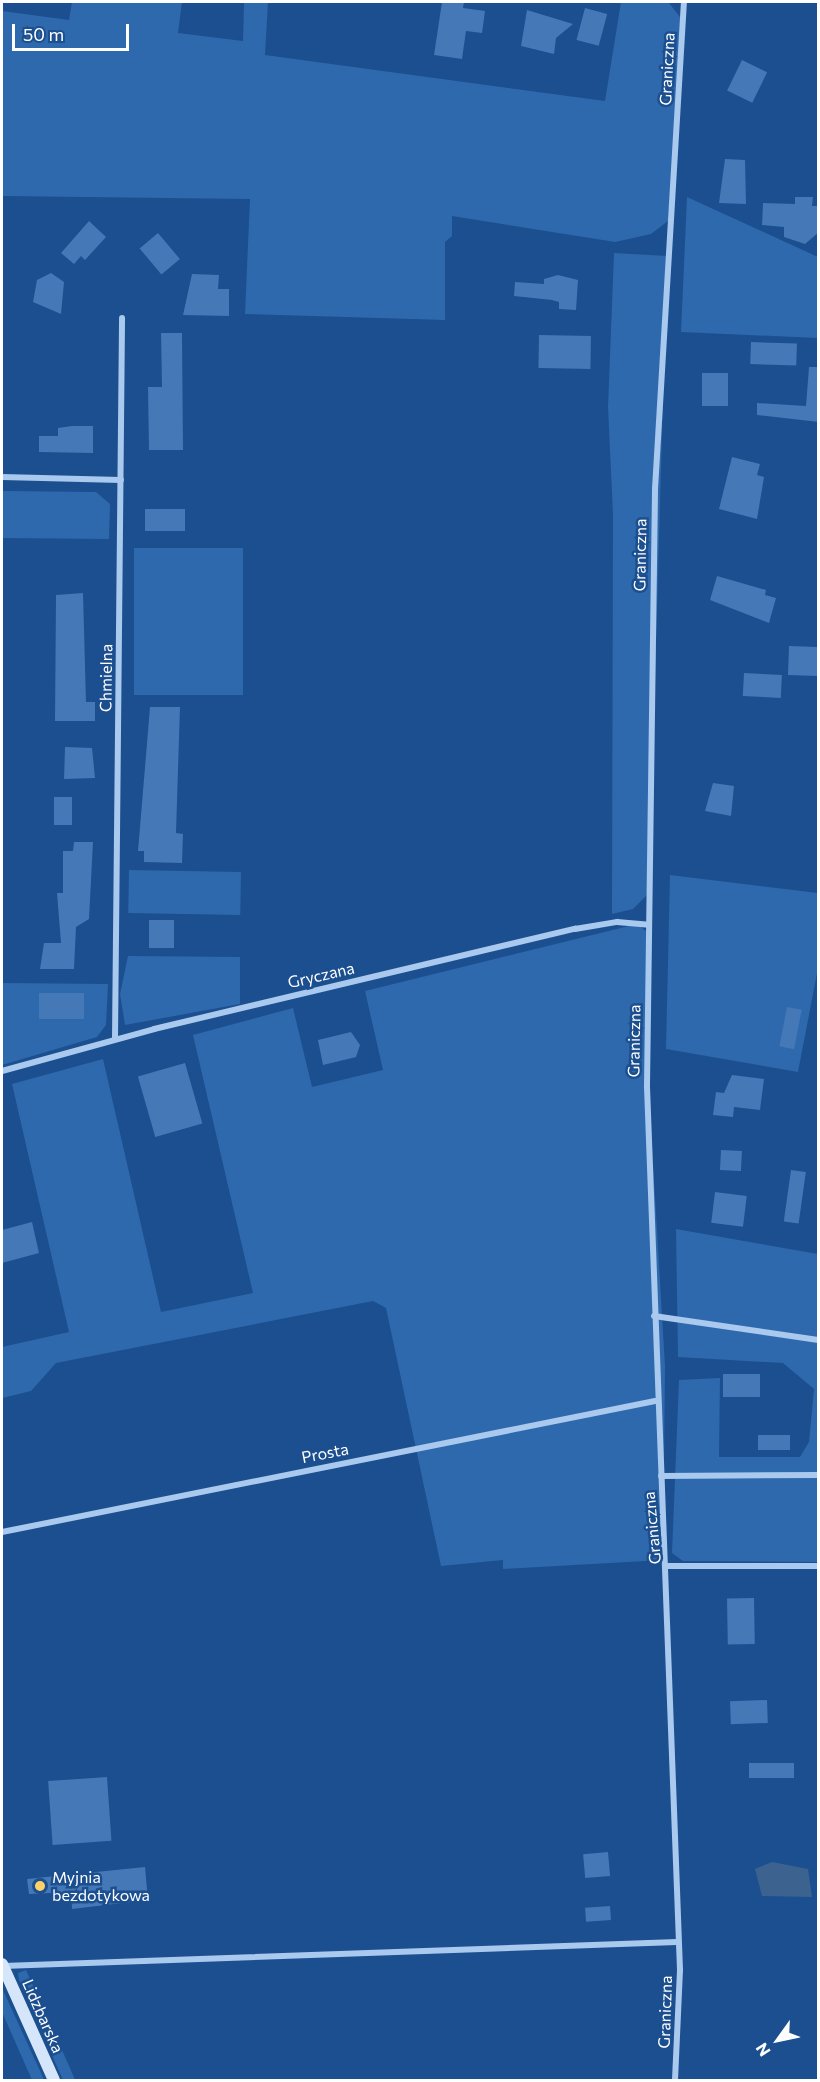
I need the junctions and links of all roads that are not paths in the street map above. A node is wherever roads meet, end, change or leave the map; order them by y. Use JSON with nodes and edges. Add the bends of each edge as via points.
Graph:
{"nodes":[{"id":1,"x":684,"y":2,"type":"edge"},
{"id":2,"x":122,"y":318,"type":"dead end"},
{"id":3,"x":2,"y":477,"type":"edge"},
{"id":4,"x":121,"y":480,"type":"junction"},
{"id":5,"x":649,"y":925,"type":"junction"},
{"id":6,"x":115,"y":1039,"type":"junction"},
{"id":7,"x":2,"y":1071,"type":"edge"},
{"id":8,"x":654,"y":1316,"type":"junction"},
{"id":9,"x":819,"y":1340,"type":"edge"},
{"id":10,"x":655,"y":1401,"type":"junction"},
{"id":11,"x":819,"y":1475,"type":"edge"},
{"id":12,"x":661,"y":1476,"type":"junction"},
{"id":13,"x":2,"y":1532,"type":"edge"},
{"id":14,"x":668,"y":1566,"type":"junction"},
{"id":15,"x":819,"y":1566,"type":"edge"},
{"id":16,"x":677,"y":1942,"type":"junction"},
{"id":17,"x":2,"y":1965,"type":"edge"},
{"id":18,"x":54,"y":2080,"type":"edge"},
{"id":19,"x":675,"y":2080,"type":"edge"}],
"edges":[{"from":1,"to":5,"type":"street","name":"Graniczna","via":[[655,489]]},
{"from":2,"to":4,"type":"street","name":"Chmielna"},
{"from":3,"to":4,"type":"street"},
{"from":4,"to":6,"type":"street","name":"Chmielna"},
{"from":5,"to":6,"type":"street","name":"Gryczana","via":[[617,922],[574,929]]},
{"from":5,"to":8,"type":"street","name":"Graniczna","via":[[647,1086]]},
{"from":6,"to":7,"type":"street","name":"Gryczana"},
{"from":8,"to":9,"type":"street"},
{"from":8,"to":10,"type":"street","name":"Graniczna"},
{"from":10,"to":12,"type":"street","name":"Graniczna"},
{"from":10,"to":13,"type":"street","name":"Prosta"},
{"from":11,"to":12,"type":"street"},
{"from":12,"to":14,"type":"street","name":"Graniczna"},
{"from":14,"to":15,"type":"street"},
{"from":14,"to":16,"type":"street","name":"Graniczna"},
{"from":16,"to":17,"type":"street"},
{"from":16,"to":19,"type":"street","name":"Graniczna"},
{"from":17,"to":18,"type":"main road","name":"Lidzbarska"}]}
